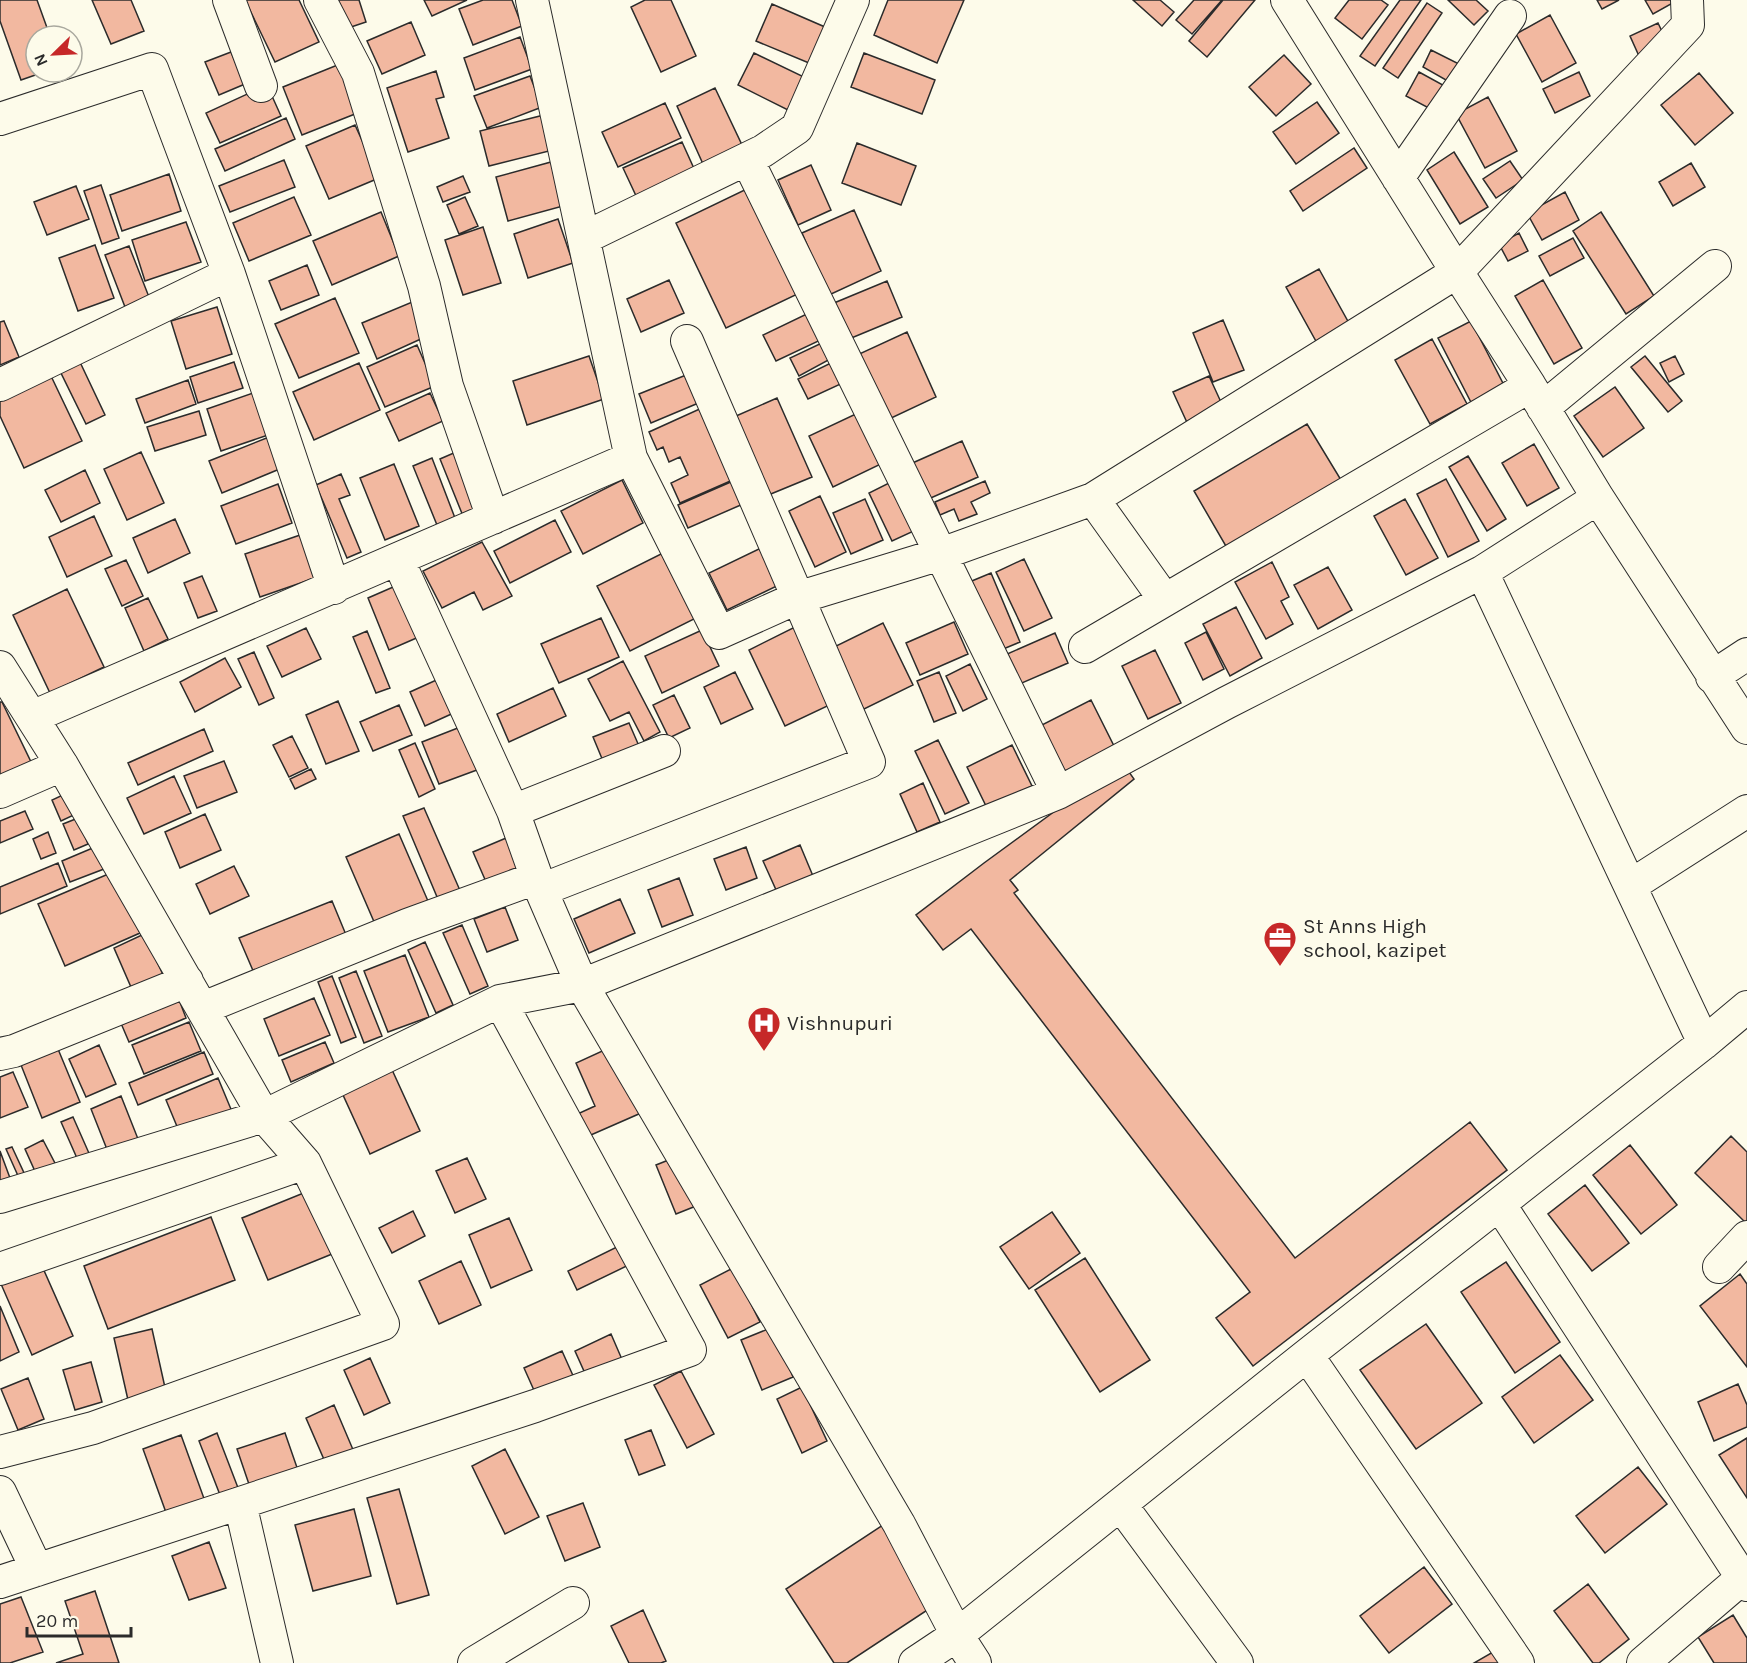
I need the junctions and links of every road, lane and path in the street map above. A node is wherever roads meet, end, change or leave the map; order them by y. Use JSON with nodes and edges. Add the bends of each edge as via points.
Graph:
{"nodes":[{"id":1,"x":229,"y":0,"type":"edge"},
{"id":2,"x":320,"y":0,"type":"edge"},
{"id":3,"x":532,"y":0,"type":"edge"},
{"id":4,"x":853,"y":0,"type":"edge"},
{"id":5,"x":1287,"y":0,"type":"edge"},
{"id":6,"x":1687,"y":0,"type":"edge"},
{"id":7,"x":1510,"y":16,"type":"dead end"},
{"id":8,"x":261,"y":86,"type":"dead end"},
{"id":9,"x":0,"y":119,"type":"edge"},
{"id":10,"x":747,"y":159,"type":"junction"},
{"id":11,"x":1398,"y":178,"type":"junction"},
{"id":12,"x":584,"y":238,"type":"junction"},
{"id":13,"x":1715,"y":266,"type":"dead end"},
{"id":14,"x":1457,"y":272,"type":"junction"},
{"id":15,"x":229,"y":274,"type":"junction"},
{"id":16,"x":687,"y":341,"type":"dead end"},
{"id":17,"x":0,"y":385,"type":"edge"},
{"id":18,"x":1537,"y":397,"type":"junction"},
{"id":19,"x":631,"y":458,"type":"junction"},
{"id":20,"x":1598,"y":498,"type":"junction"},
{"id":21,"x":1093,"y":499,"type":"junction"},
{"id":22,"x":493,"y":518,"type":"junction"},
{"id":23,"x":941,"y":554,"type":"junction"},
{"id":24,"x":398,"y":560,"type":"junction"},
{"id":25,"x":1482,"y":572,"type":"junction"},
{"id":26,"x":333,"y":588,"type":"junction"},
{"id":27,"x":797,"y":598,"type":"junction"},
{"id":28,"x":1165,"y":600,"type":"junction"},
{"id":29,"x":1085,"y":646,"type":"dead end"},
{"id":30,"x":1747,"y":654,"type":"edge"},
{"id":31,"x":0,"y":667,"type":"edge"},
{"id":32,"x":1712,"y":677,"type":"junction"},
{"id":33,"x":32,"y":717,"type":"junction"},
{"id":34,"x":1747,"y":728,"type":"edge"},
{"id":35,"x":664,"y":751,"type":"dead end"},
{"id":36,"x":62,"y":765,"type":"junction"},
{"id":37,"x":0,"y":792,"type":"edge"},
{"id":38,"x":1058,"y":793,"type":"junction"},
{"id":39,"x":1747,"y":811,"type":"edge"},
{"id":40,"x":513,"y":812,"type":"junction"},
{"id":41,"x":538,"y":884,"type":"junction"},
{"id":42,"x":1630,"y":886,"type":"junction"},
{"id":43,"x":187,"y":981,"type":"junction"},
{"id":44,"x":582,"y":985,"type":"junction"},
{"id":45,"x":500,"y":1001,"type":"junction"},
{"id":46,"x":1747,"y":1007,"type":"edge"},
{"id":47,"x":203,"y":1008,"type":"junction"},
{"id":48,"x":1704,"y":1043,"type":"junction"},
{"id":49,"x":0,"y":1054,"type":"edge"},
{"id":50,"x":264,"y":1116,"type":"junction"},
{"id":51,"x":305,"y":1162,"type":"junction"},
{"id":52,"x":0,"y":1197,"type":"edge"},
{"id":53,"x":1500,"y":1204,"type":"junction"},
{"id":54,"x":1747,"y":1237,"type":"edge"},
{"id":55,"x":1719,"y":1267,"type":"dead end"},
{"id":56,"x":0,"y":1269,"type":"edge"},
{"id":57,"x":1308,"y":1355,"type":"junction"},
{"id":58,"x":0,"y":1452,"type":"edge"},
{"id":59,"x":0,"y":1492,"type":"edge"},
{"id":60,"x":240,"y":1503,"type":"junction"},
{"id":61,"x":1121,"y":1505,"type":"junction"},
{"id":62,"x":37,"y":1570,"type":"junction"},
{"id":63,"x":1746,"y":1579,"type":"edge"},
{"id":64,"x":0,"y":1582,"type":"edge"},
{"id":65,"x":573,"y":1604,"type":"dead end"},
{"id":66,"x":957,"y":1635,"type":"junction"},
{"id":67,"x":277,"y":1663,"type":"edge"},
{"id":68,"x":474,"y":1663,"type":"edge"},
{"id":69,"x":915,"y":1663,"type":"edge"},
{"id":70,"x":975,"y":1663,"type":"edge"},
{"id":71,"x":1237,"y":1663,"type":"edge"},
{"id":72,"x":1518,"y":1663,"type":"edge"},
{"id":73,"x":1643,"y":1663,"type":"edge"}],
"edges":[{"from":1,"to":8,"type":"street"},
{"from":2,"to":22,"type":"street","via":[[358,73],[424,286],[447,387]]},
{"from":3,"to":12,"type":"street"},
{"from":4,"to":10,"type":"street","via":[[797,128]]},
{"from":5,"to":11,"type":"street"},
{"from":6,"to":14,"type":"street","via":[[1688,26]]},
{"from":7,"to":11,"type":"street"},
{"from":9,"to":15,"type":"street","via":[[152,69]]},
{"from":10,"to":12,"type":"street"},
{"from":10,"to":23,"type":"street"},
{"from":11,"to":14,"type":"street"},
{"from":12,"to":19,"type":"street"},
{"from":13,"to":18,"type":"street"},
{"from":14,"to":18,"type":"street"},
{"from":14,"to":21,"type":"street"},
{"from":15,"to":17,"type":"street"},
{"from":15,"to":26,"type":"street"},
{"from":16,"to":27,"type":"street"},
{"from":18,"to":20,"type":"street"},
{"from":18,"to":28,"type":"street"},
{"from":19,"to":22,"type":"street"},
{"from":19,"to":27,"type":"street","via":[[719,633]]},
{"from":20,"to":25,"type":"street"},
{"from":20,"to":32,"type":"street"},
{"from":21,"to":23,"type":"street"},
{"from":21,"to":28,"type":"street"},
{"from":22,"to":24,"type":"street"},
{"from":23,"to":27,"type":"street"},
{"from":23,"to":38,"type":"street"},
{"from":24,"to":26,"type":"street"},
{"from":24,"to":40,"type":"street"},
{"from":25,"to":38,"type":"street"},
{"from":25,"to":42,"type":"street"},
{"from":26,"to":33,"type":"street"},
{"from":27,"to":41,"type":"street","via":[[869,762]]},
{"from":28,"to":29,"type":"street"},
{"from":30,"to":32,"type":"street"},
{"from":31,"to":33,"type":"street"},
{"from":32,"to":34,"type":"street"},
{"from":33,"to":36,"type":"street"},
{"from":35,"to":40,"type":"street"},
{"from":36,"to":37,"type":"street"},
{"from":36,"to":43,"type":"street"},
{"from":38,"to":44,"type":"street"},
{"from":39,"to":42,"type":"street"},
{"from":40,"to":41,"type":"street"},
{"from":41,"to":44,"type":"street"},
{"from":41,"to":47,"type":"street","via":[[407,925]]},
{"from":42,"to":48,"type":"street"},
{"from":43,"to":47,"type":"street"},
{"from":43,"to":49,"type":"street"},
{"from":44,"to":45,"type":"street"},
{"from":44,"to":66,"type":"street","via":[[898,1524]]},
{"from":45,"to":50,"type":"street"},
{"from":45,"to":60,"type":"street","via":[[690,1350],[535,1406]]},
{"from":46,"to":48,"type":"street"},
{"from":47,"to":50,"type":"street"},
{"from":48,"to":53,"type":"street"},
{"from":50,"to":51,"type":"street"},
{"from":50,"to":52,"type":"street"},
{"from":51,"to":56,"type":"street"},
{"from":51,"to":58,"type":"street","via":[[383,1324],[93,1428]]},
{"from":53,"to":57,"type":"street"},
{"from":53,"to":63,"type":"street"},
{"from":54,"to":55,"type":"street"},
{"from":57,"to":61,"type":"street"},
{"from":57,"to":72,"type":"street"},
{"from":59,"to":62,"type":"street"},
{"from":60,"to":62,"type":"street"},
{"from":60,"to":67,"type":"street"},
{"from":61,"to":66,"type":"street"},
{"from":61,"to":71,"type":"street"},
{"from":62,"to":64,"type":"street"},
{"from":63,"to":73,"type":"street"},
{"from":65,"to":68,"type":"street"},
{"from":66,"to":69,"type":"street"},
{"from":66,"to":70,"type":"street"}]}
